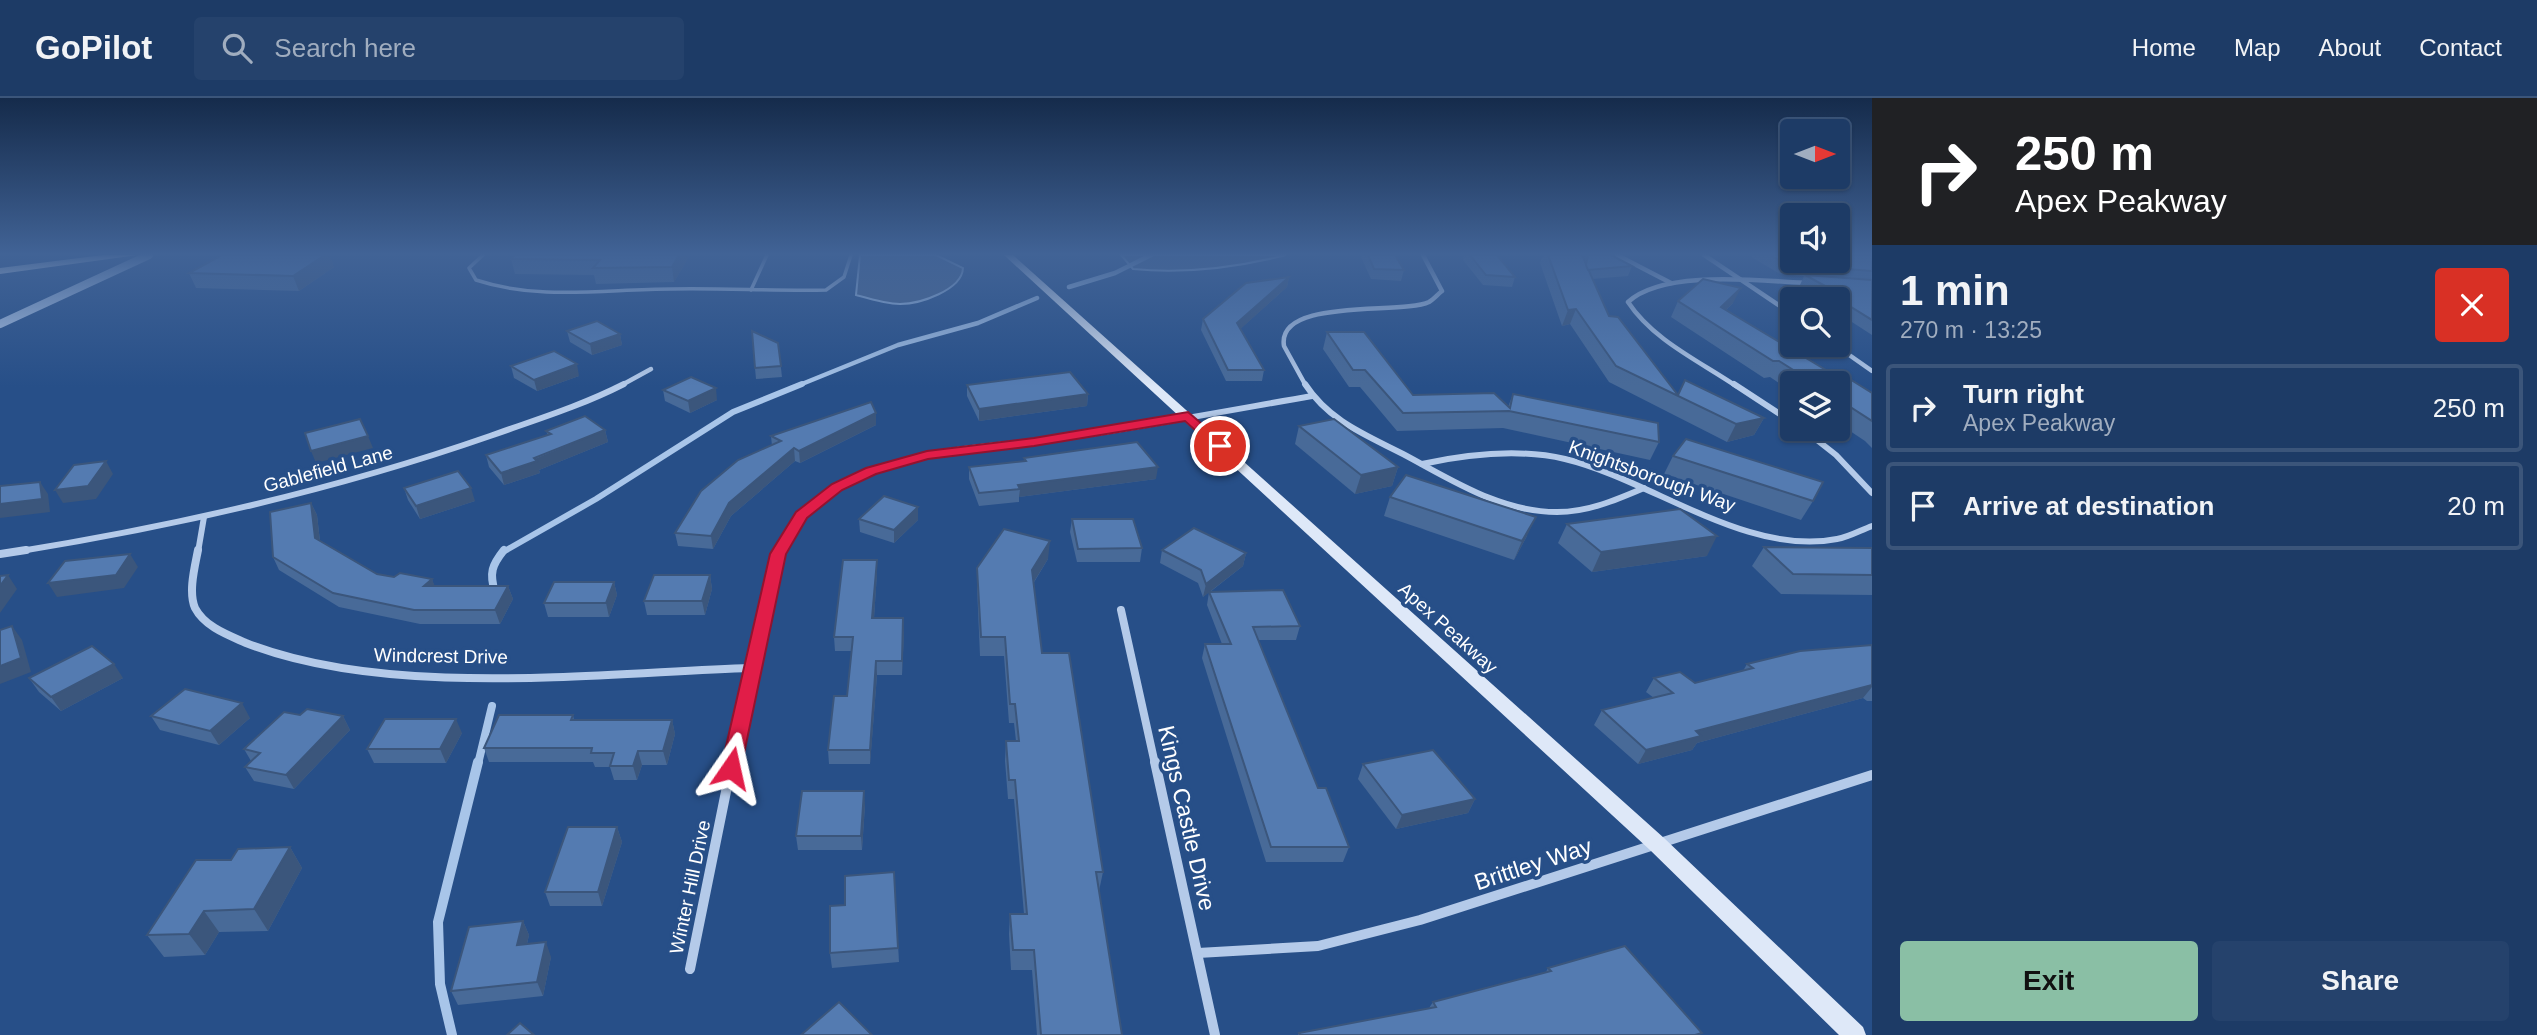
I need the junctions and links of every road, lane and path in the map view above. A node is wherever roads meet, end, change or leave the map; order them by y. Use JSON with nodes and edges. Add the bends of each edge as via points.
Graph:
{"nodes":[{"id":1,"x":55,"y":299,"type":"edge"},
{"id":2,"x":1056,"y":299,"type":"edge"},
{"id":3,"x":1436,"y":299,"type":"edge"},
{"id":4,"x":1629,"y":299,"type":"edge"},
{"id":5,"x":0,"y":324,"type":"edge"},
{"id":6,"x":1850,"y":356,"type":"edge"},
{"id":7,"x":651,"y":369,"type":"dead end"},
{"id":8,"x":1872,"y":371,"type":"edge"},
{"id":9,"x":1312,"y":396,"type":"junction"},
{"id":10,"x":1780,"y":414,"type":"edge"},
{"id":11,"x":1188,"y":416,"type":"junction"},
{"id":12,"x":1818,"y":441,"type":"edge"},
{"id":13,"x":1421,"y":464,"type":"junction"},
{"id":14,"x":1644,"y":488,"type":"junction"},
{"id":15,"x":1872,"y":494,"type":"edge"},
{"id":16,"x":205,"y":517,"type":"junction"},
{"id":17,"x":1872,"y":526,"type":"edge"},
{"id":18,"x":0,"y":554,"type":"edge"},
{"id":19,"x":1121,"y":610,"type":"dead end"},
{"id":20,"x":751,"y":668,"type":"junction"},
{"id":21,"x":1872,"y":775,"type":"edge"},
{"id":22,"x":1657,"y":844,"type":"junction"},
{"id":23,"x":1198,"y":953,"type":"junction"},
{"id":24,"x":690,"y":969,"type":"dead end"},
{"id":25,"x":1215,"y":1035,"type":"edge"},
{"id":26,"x":1855,"y":1035,"type":"edge"}],
"edges":[{"from":1,"to":5,"type":"street"},
{"from":2,"to":11,"type":"main road","name":"Apex Peakway"},
{"from":3,"to":9,"type":"street","via":[[1408,306],[1325,313],[1295,322],[1283,341]]},
{"from":4,"to":10,"type":"street","via":[[1630,307],[1657,334]]},
{"from":6,"to":8,"type":"street"},
{"from":7,"to":16,"type":"street","name":"Gablefield Lane","via":[[626,385],[422,460]]},
{"from":9,"to":11,"type":"street","name":"Winter Hill Drive"},
{"from":9,"to":13,"type":"street","via":[[1351,427]]},
{"from":11,"to":20,"type":"street","name":"Winter Hill Drive","via":[[919,456],[837,487],[785,537]]},
{"from":11,"to":22,"type":"main road","name":"Apex Peakway"},
{"from":12,"to":15,"type":"street","via":[[1844,461]]},
{"from":13,"to":14,"type":"street","name":"Knightsborough Way","via":[[1486,454],[1551,456],[1588,465]]},
{"from":13,"to":14,"type":"street","via":[[1489,499],[1543,511],[1593,509]]},
{"from":14,"to":17,"type":"street","name":"Knightsborough Way","via":[[1789,539],[1845,538]]},
{"from":16,"to":18,"type":"street","name":"Gablefield Lane"},
{"from":16,"to":20,"type":"street","name":"Windcrest Drive","via":[[195,607],[206,622],[232,638],[271,651],[405,675]]},
{"from":19,"to":23,"type":"street","name":"Kings Castle Drive"},
{"from":20,"to":24,"type":"street","name":"Winter Hill Drive"},
{"from":21,"to":22,"type":"street","name":"Brittley Way"},
{"from":22,"to":23,"type":"street","name":"Brittley Way","via":[[1420,920],[1329,943]]},
{"from":22,"to":26,"type":"main road","name":"Apex Peakway"},
{"from":23,"to":25,"type":"street","name":"Kings Castle Drive"}]}
